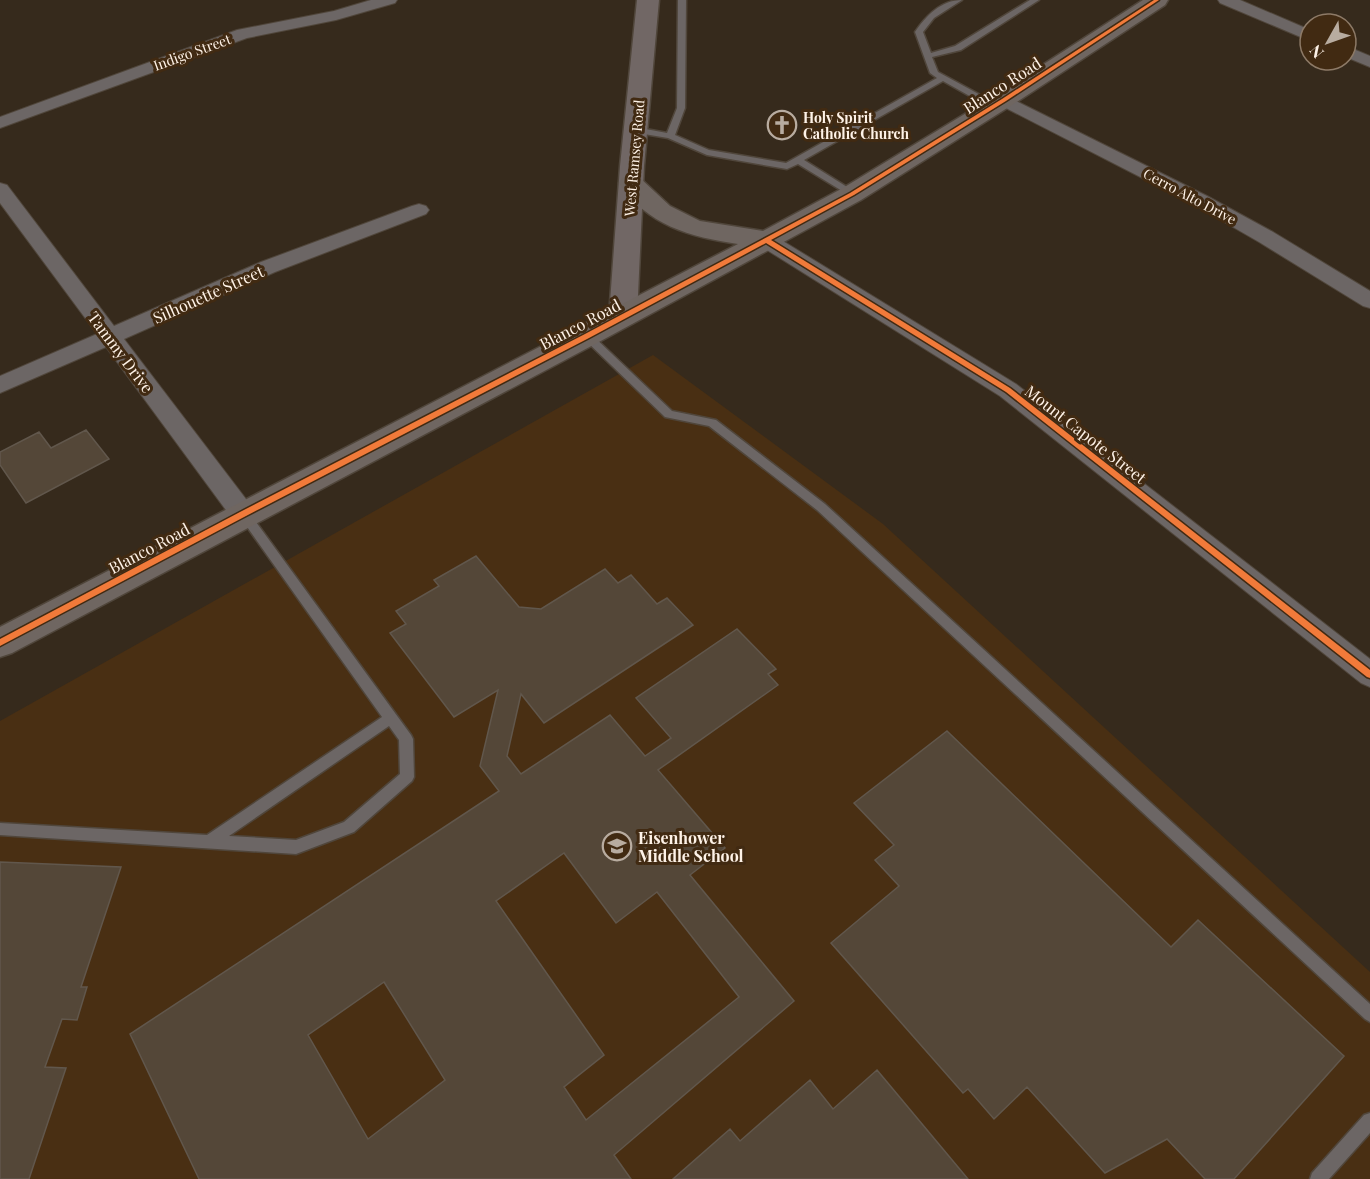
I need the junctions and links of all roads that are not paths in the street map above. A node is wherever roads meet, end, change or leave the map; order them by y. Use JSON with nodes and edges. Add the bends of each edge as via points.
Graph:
{"nodes":[{"id":1,"x":389,"y":0,"type":"edge"},
{"id":2,"x":648,"y":0,"type":"edge"},
{"id":3,"x":682,"y":0,"type":"edge"},
{"id":4,"x":958,"y":0,"type":"edge"},
{"id":5,"x":1035,"y":0,"type":"edge"},
{"id":6,"x":1157,"y":0,"type":"edge"},
{"id":7,"x":1226,"y":0,"type":"edge"},
{"id":8,"x":1298,"y":31,"type":"edge"},
{"id":9,"x":928,"y":56,"type":"junction"},
{"id":10,"x":943,"y":78,"type":"junction"},
{"id":11,"x":999,"y":103,"type":"junction"},
{"id":12,"x":0,"y":123,"type":"edge"},
{"id":13,"x":635,"y":130,"type":"junction"},
{"id":14,"x":670,"y":136,"type":"junction"},
{"id":15,"x":798,"y":160,"type":"junction"},
{"id":16,"x":631,"y":183,"type":"junction"},
{"id":17,"x":0,"y":189,"type":"edge"},
{"id":18,"x":852,"y":194,"type":"junction"},
{"id":19,"x":419,"y":210,"type":"dead end"},
{"id":20,"x":766,"y":240,"type":"junction"},
{"id":21,"x":1370,"y":301,"type":"edge"},
{"id":22,"x":623,"y":316,"type":"junction"},
{"id":23,"x":587,"y":336,"type":"junction"},
{"id":24,"x":110,"y":337,"type":"junction"},
{"id":25,"x":0,"y":385,"type":"edge"},
{"id":26,"x":243,"y":514,"type":"junction"},
{"id":27,"x":0,"y":643,"type":"edge"},
{"id":28,"x":1370,"y":675,"type":"edge"},
{"id":29,"x":392,"y":718,"type":"junction"},
{"id":30,"x":0,"y":829,"type":"edge"},
{"id":31,"x":208,"y":842,"type":"junction"},
{"id":32,"x":1370,"y":1014,"type":"edge"},
{"id":33,"x":1370,"y":1121,"type":"edge"},
{"id":34,"x":1318,"y":1179,"type":"edge"}],
"edges":[{"from":1,"to":12,"type":"street","name":"Indigo Street","via":[[243,34]]},
{"from":2,"to":13,"type":"street","name":"West Ramsey Road"},
{"from":3,"to":14,"type":"lane","via":[[681,108]]},
{"from":4,"to":9,"type":"lane","via":[[931,16],[919,32]]},
{"from":5,"to":9,"type":"lane","via":[[958,48]]},
{"from":6,"to":11,"type":"main road","name":"Blanco Road"},
{"from":7,"to":8,"type":"street"},
{"from":9,"to":10,"type":"lane","via":[[934,73]]},
{"from":10,"to":11,"type":"lane"},
{"from":10,"to":15,"type":"lane"},
{"from":11,"to":18,"type":"main road","name":"Blanco Road"},
{"from":11,"to":21,"type":"street","name":"Cerro Alto Drive","via":[[1200,200]]},
{"from":13,"to":14,"type":"lane"},
{"from":13,"to":16,"type":"street","name":"West Ramsey Road"},
{"from":14,"to":15,"type":"lane","via":[[707,152],[787,166]]},
{"from":15,"to":18,"type":"lane"},
{"from":16,"to":20,"type":"main road","via":[[647,204],[688,227]]},
{"from":16,"to":22,"type":"street","name":"West Ramsey Road"},
{"from":17,"to":24,"type":"street","name":"Tammy Drive"},
{"from":18,"to":20,"type":"main road","name":"Blanco Road"},
{"from":19,"to":24,"type":"street","name":"Silhouette Street","via":[[268,267]]},
{"from":20,"to":22,"type":"main road","name":"Blanco Road"},
{"from":20,"to":28,"type":"street","name":"Mount Capote Street","via":[[1008,390]]},
{"from":22,"to":23,"type":"main road","name":"Blanco Road"},
{"from":23,"to":26,"type":"main road","name":"Blanco Road"},
{"from":23,"to":32,"type":"lane","via":[[669,414],[712,423],[821,507]]},
{"from":24,"to":25,"type":"street","name":"Silhouette Street"},
{"from":24,"to":26,"type":"street","name":"Tammy Drive"},
{"from":26,"to":27,"type":"main road","name":"Blanco Road"},
{"from":26,"to":29,"type":"lane"},
{"from":29,"to":31,"type":"lane"},
{"from":29,"to":31,"type":"lane","via":[[406,739],[407,777],[349,827],[296,847]]},
{"from":30,"to":31,"type":"lane"},
{"from":33,"to":34,"type":"lane"}]}
